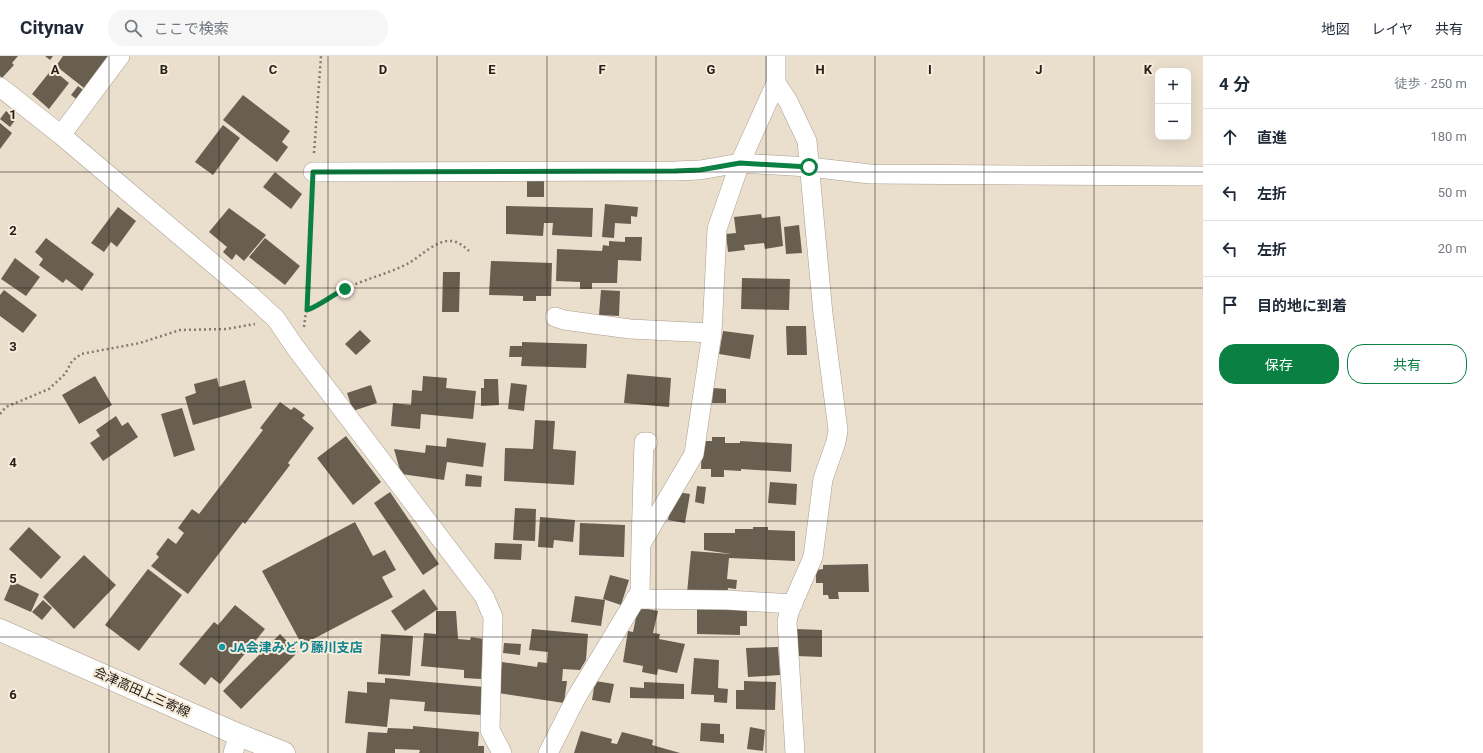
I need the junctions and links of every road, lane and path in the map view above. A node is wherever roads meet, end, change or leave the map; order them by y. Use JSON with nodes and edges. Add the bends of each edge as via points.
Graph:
{"nodes":[{"id":1,"x":120,"y":56,"type":"edge"},
{"id":2,"x":321,"y":56,"type":"edge"},
{"id":3,"x":776,"y":56,"type":"edge"},
{"id":4,"x":776,"y":83,"type":"junction"},
{"id":5,"x":0,"y":87,"type":"edge"},
{"id":6,"x":61,"y":134,"type":"junction"},
{"id":7,"x":740,"y":163,"type":"junction"},
{"id":8,"x":809,"y":167,"type":"junction"},
{"id":9,"x":313,"y":172,"type":"junction"},
{"id":10,"x":1203,"y":176,"type":"edge"},
{"id":11,"x":469,"y":251,"type":"dead end"},
{"id":12,"x":307,"y":310,"type":"junction"},
{"id":13,"x":555,"y":317,"type":"dead end"},
{"id":14,"x":276,"y":319,"type":"junction"},
{"id":15,"x":712,"y":333,"type":"junction"},
{"id":16,"x":295,"y":347,"type":"junction"},
{"id":17,"x":0,"y":414,"type":"edge"},
{"id":18,"x":648,"y":442,"type":"dead end"},
{"id":19,"x":641,"y":544,"type":"junction"},
{"id":20,"x":635,"y":599,"type":"junction"},
{"id":21,"x":793,"y":604,"type":"junction"},
{"id":22,"x":0,"y":630,"type":"edge"},
{"id":23,"x":236,"y":744,"type":"edge"},
{"id":24,"x":284,"y":753,"type":"edge"},
{"id":25,"x":502,"y":753,"type":"edge"},
{"id":26,"x":548,"y":753,"type":"edge"},
{"id":27,"x":795,"y":753,"type":"edge"}],
"edges":[{"from":1,"to":6,"type":"street"},
{"from":2,"to":9,"type":"path"},
{"from":3,"to":4,"type":"street"},
{"from":4,"to":7,"type":"street"},
{"from":4,"to":8,"type":"street","via":[[788,100],[806,141]]},
{"from":5,"to":6,"type":"street"},
{"from":6,"to":14,"type":"street"},
{"from":7,"to":8,"type":"street"},
{"from":7,"to":9,"type":"street","via":[[700,170],[675,171]]},
{"from":7,"to":15,"type":"street","via":[[717,229]]},
{"from":8,"to":10,"type":"street","via":[[870,174]]},
{"from":8,"to":21,"type":"street","via":[[823,314],[838,430],[823,479],[813,557]]},
{"from":9,"to":12,"type":"path"},
{"from":11,"to":12,"type":"path","via":[[460,244],[448,241],[434,245],[408,263],[345,289]]},
{"from":12,"to":16,"type":"path","via":[[304,327]]},
{"from":13,"to":15,"type":"street","via":[[630,329]]},
{"from":14,"to":16,"type":"street"},
{"from":14,"to":17,"type":"path","via":[[226,329],[180,330],[140,343],[82,354],[72,361],[65,374],[49,389],[6,407]]},
{"from":15,"to":19,"type":"street","via":[[694,454]]},
{"from":16,"to":25,"type":"street","via":[[484,596],[493,617],[490,730]]},
{"from":18,"to":19,"type":"street","via":[[644,442]]},
{"from":19,"to":20,"type":"street","via":[[640,592]]},
{"from":20,"to":21,"type":"street"},
{"from":20,"to":26,"type":"street","via":[[576,698]]},
{"from":21,"to":27,"type":"street","via":[[787,622]]},
{"from":22,"to":23,"type":"main road","name":"会津高田上三寄線"},
{"from":23,"to":24,"type":"main road","name":"会津高田上三寄線"}]}
